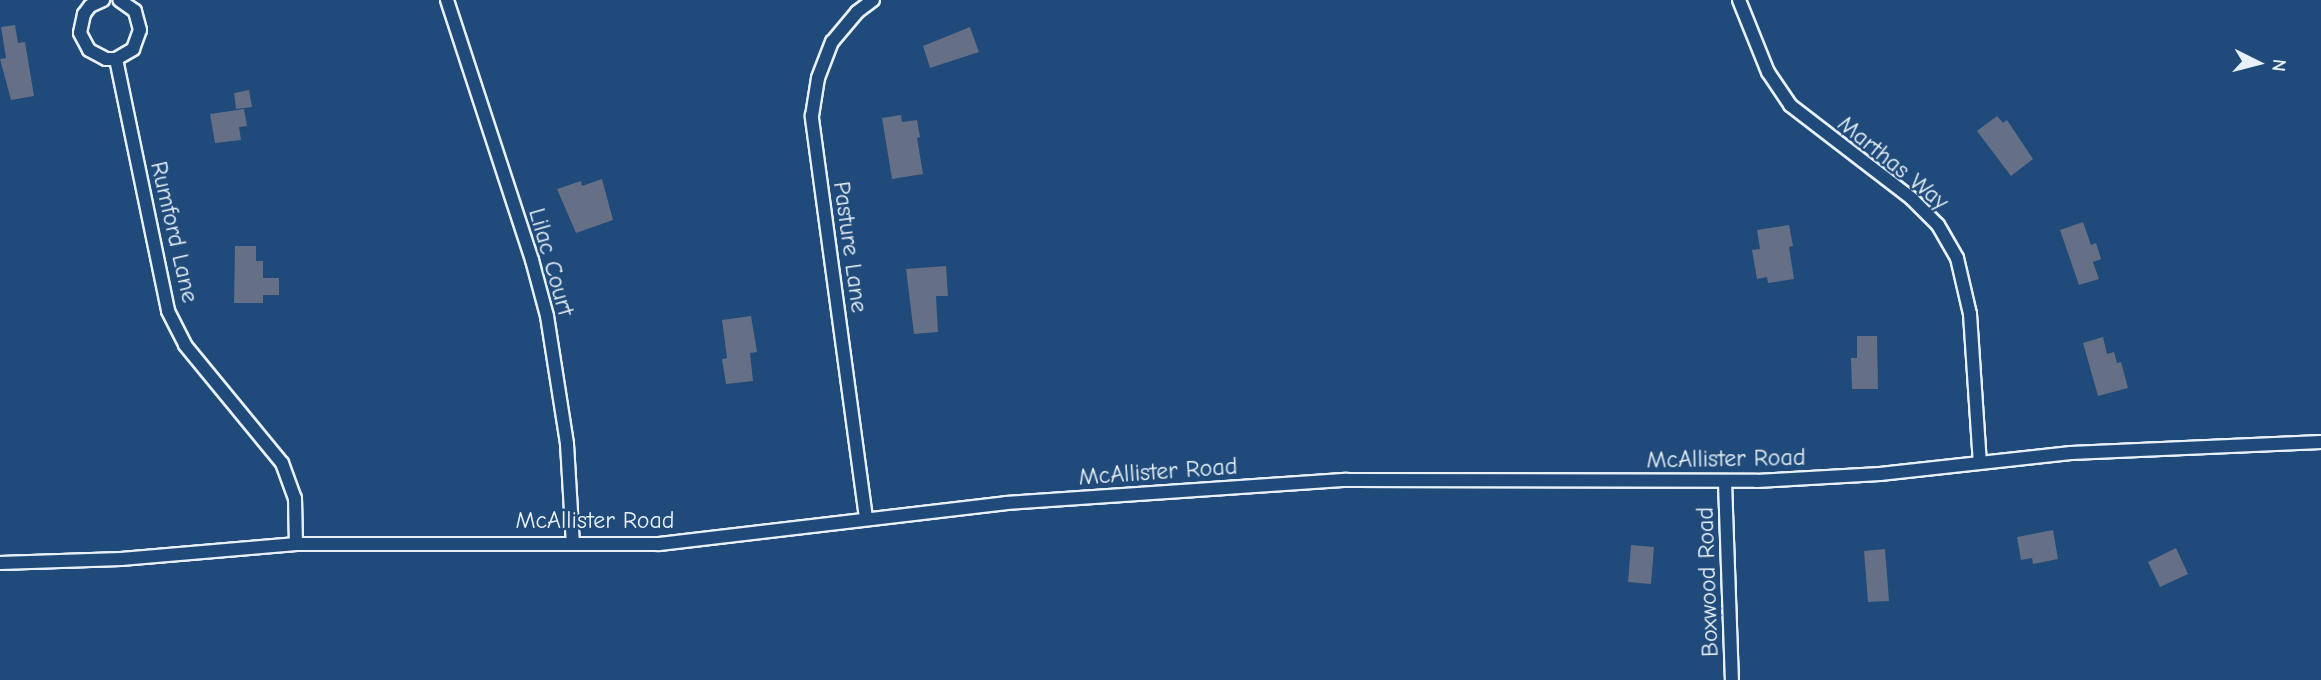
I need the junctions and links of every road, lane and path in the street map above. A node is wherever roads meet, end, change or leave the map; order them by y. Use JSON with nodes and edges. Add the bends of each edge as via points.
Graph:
{"nodes":[{"id":1,"x":103,"y":0,"type":"edge"},
{"id":2,"x":119,"y":0,"type":"edge"},
{"id":3,"x":447,"y":0,"type":"edge"},
{"id":4,"x":873,"y":0,"type":"edge"},
{"id":5,"x":1739,"y":0,"type":"edge"},
{"id":6,"x":116,"y":59,"type":"junction"},
{"id":7,"x":2321,"y":442,"type":"edge"},
{"id":8,"x":1980,"y":463,"type":"junction"},
{"id":9,"x":1725,"y":482,"type":"junction"},
{"id":10,"x":866,"y":518,"type":"junction"},
{"id":11,"x":296,"y":544,"type":"junction"},
{"id":12,"x":573,"y":544,"type":"junction"},
{"id":13,"x":0,"y":563,"type":"edge"},
{"id":14,"x":1732,"y":680,"type":"edge"}],
"edges":[{"from":1,"to":6,"type":"street","via":[[84,14],[80,33],[97,56]]},
{"from":2,"to":6,"type":"street","via":[[135,11],[140,30],[133,49]]},
{"from":3,"to":12,"type":"street","name":"Lilac Court","via":[[547,316],[567,444]]},
{"from":4,"to":10,"type":"street","name":"Pasture Lane","via":[[832,42],[818,78],[812,116]]},
{"from":5,"to":8,"type":"street","name":"Marthas Way","via":[[1768,72],[1790,104],[1911,198],[1938,225],[1957,258],[1970,314]]},
{"from":6,"to":11,"type":"street","name":"Rumford Lane","via":[[168,311],[185,345],[282,463],[295,498]]},
{"from":7,"to":8,"type":"street","name":"McAllister Road","via":[[2070,453]]},
{"from":8,"to":9,"type":"street","name":"McAllister Road","via":[[1880,474]]},
{"from":9,"to":10,"type":"street","name":"McAllister Road","via":[[1346,480],[1006,503]]},
{"from":9,"to":14,"type":"street","name":"Boxwood Road"},
{"from":10,"to":12,"type":"street","name":"McAllister Road","via":[[659,544]]},
{"from":11,"to":12,"type":"street","name":"McAllister Road"},
{"from":11,"to":13,"type":"street","name":"McAllister Road","via":[[121,559]]}]}
